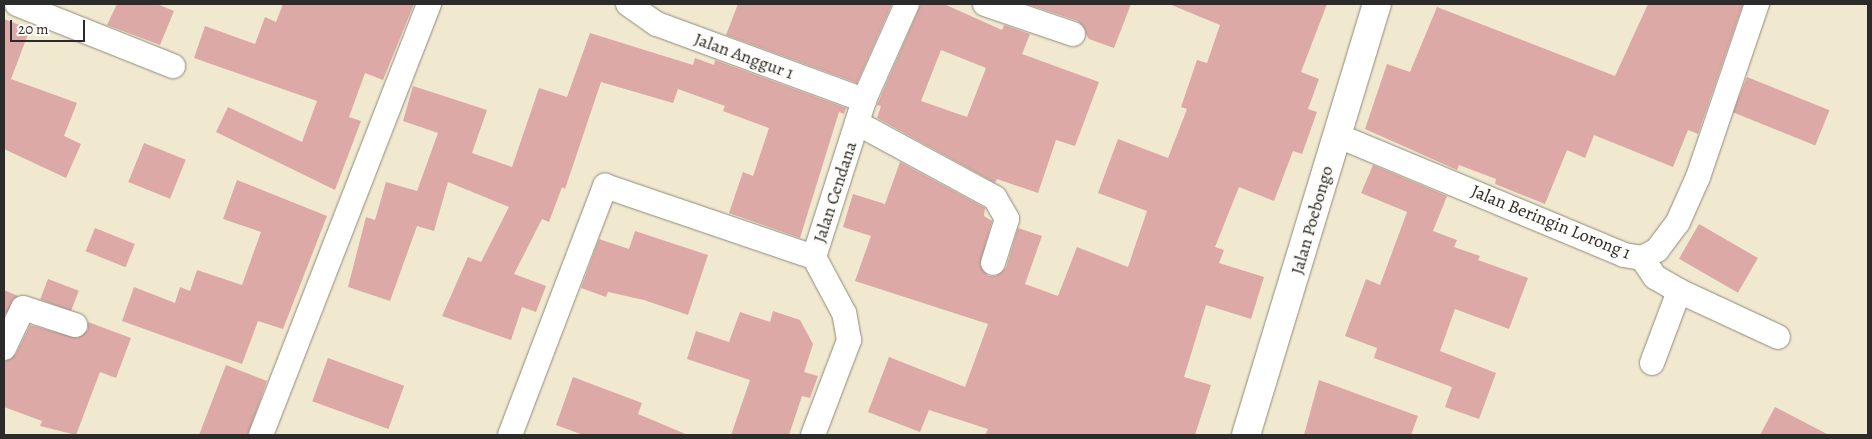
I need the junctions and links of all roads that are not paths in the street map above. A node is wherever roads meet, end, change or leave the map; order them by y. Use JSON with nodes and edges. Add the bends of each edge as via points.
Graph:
{"nodes":[{"id":1,"x":17,"y":4,"type":"edge"},
{"id":2,"x":429,"y":4,"type":"edge"},
{"id":3,"x":628,"y":4,"type":"edge"},
{"id":4,"x":906,"y":4,"type":"edge"},
{"id":5,"x":985,"y":4,"type":"edge"},
{"id":6,"x":1377,"y":4,"type":"edge"},
{"id":7,"x":1757,"y":4,"type":"edge"},
{"id":8,"x":1073,"y":34,"type":"dead end"},
{"id":9,"x":173,"y":66,"type":"dead end"},
{"id":10,"x":864,"y":100,"type":"junction"},
{"id":11,"x":856,"y":123,"type":"junction"},
{"id":12,"x":1336,"y":135,"type":"junction"},
{"id":13,"x":814,"y":257,"type":"junction"},
{"id":14,"x":1642,"y":258,"type":"junction"},
{"id":15,"x":993,"y":263,"type":"dead end"},
{"id":16,"x":1680,"y":291,"type":"junction"},
{"id":17,"x":75,"y":325,"type":"dead end"},
{"id":18,"x":1778,"y":337,"type":"dead end"},
{"id":19,"x":4,"y":348,"type":"edge"},
{"id":20,"x":1652,"y":363,"type":"dead end"},
{"id":21,"x":261,"y":435,"type":"edge"},
{"id":22,"x":510,"y":435,"type":"edge"},
{"id":23,"x":813,"y":435,"type":"edge"},
{"id":24,"x":1246,"y":435,"type":"edge"}],
"edges":[{"from":1,"to":9,"type":"street"},
{"from":2,"to":21,"type":"street"},
{"from":3,"to":10,"type":"street","name":"Jalan Anggur 1","via":[[657,24]]},
{"from":4,"to":10,"type":"street","name":"Jalan Cendana"},
{"from":5,"to":8,"type":"street"},
{"from":6,"to":12,"type":"main road","name":"Jalan Poebongo"},
{"from":7,"to":14,"type":"street","name":"Jalan Beringin Lorong 1","via":[[1698,176],[1678,222],[1657,250]]},
{"from":10,"to":11,"type":"street","name":"Jalan Cendana"},
{"from":11,"to":13,"type":"street","name":"Jalan Cendana"},
{"from":11,"to":15,"type":"street","via":[[995,198],[1007,219]]},
{"from":12,"to":14,"type":"street","name":"Jalan Beringin Lorong 1","via":[[1624,254]]},
{"from":12,"to":24,"type":"main road","name":"Jalan Poebongo"},
{"from":13,"to":22,"type":"street","via":[[605,186]]},
{"from":13,"to":23,"type":"street","name":"Jalan Cendana","via":[[844,313],[849,340]]},
{"from":14,"to":16,"type":"street","via":[[1655,277]]},
{"from":16,"to":18,"type":"street"},
{"from":16,"to":20,"type":"street"},
{"from":17,"to":19,"type":"street","via":[[23,308]]}]}
